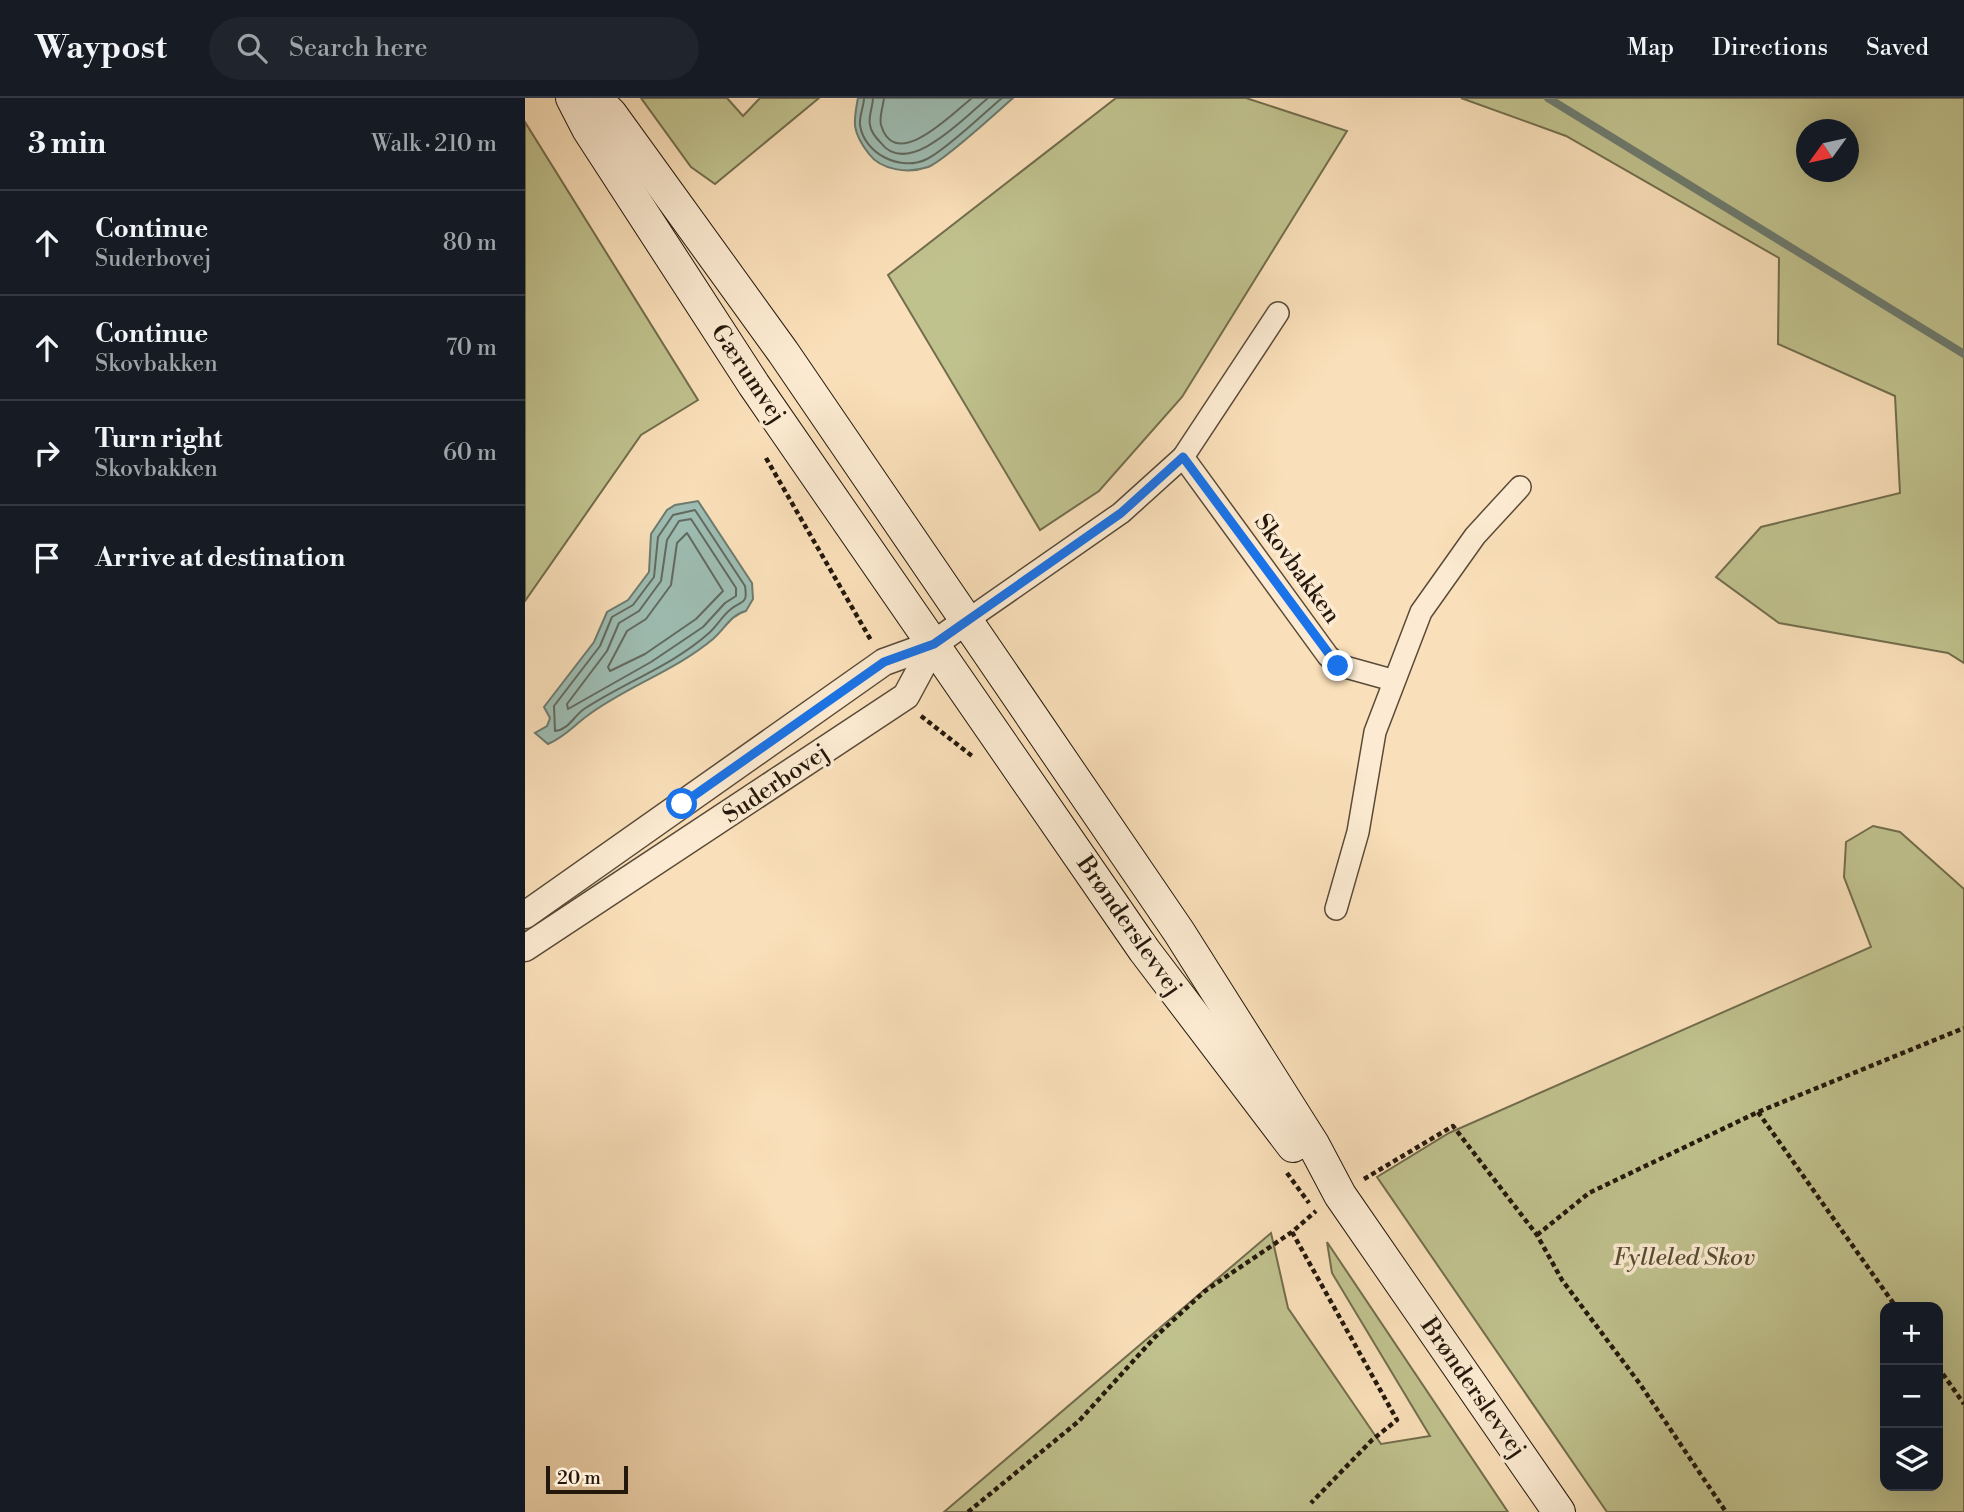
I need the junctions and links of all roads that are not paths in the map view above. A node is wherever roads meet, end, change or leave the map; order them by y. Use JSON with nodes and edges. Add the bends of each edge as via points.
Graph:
{"nodes":[{"id":1,"x":572,"y":98,"type":"edge"},
{"id":2,"x":595,"y":98,"type":"edge"},
{"id":3,"x":1278,"y":313,"type":"dead end"},
{"id":4,"x":1183,"y":457,"type":"junction"},
{"id":5,"x":1520,"y":486,"type":"dead end"},
{"id":6,"x":966,"y":621,"type":"junction"},
{"id":7,"x":934,"y":644,"type":"junction"},
{"id":8,"x":1392,"y":680,"type":"junction"},
{"id":9,"x":1336,"y":909,"type":"dead end"},
{"id":10,"x":525,"y":915,"type":"edge"},
{"id":11,"x":525,"y":948,"type":"edge"},
{"id":12,"x":1340,"y":1195,"type":"junction"},
{"id":13,"x":1559,"y":1512,"type":"edge"}],
"edges":[{"from":1,"to":7,"type":"main road","name":"Gærumvej","via":[[754,385]]},
{"from":2,"to":6,"type":"main road","name":"Gærumvej","via":[[783,352]]},
{"from":3,"to":4,"type":"street"},
{"from":4,"to":6,"type":"street","via":[[1121,513]]},
{"from":4,"to":8,"type":"street","name":"Skovbakken","via":[[1328,656],[1338,666]]},
{"from":5,"to":8,"type":"street","via":[[1475,536],[1421,612]]},
{"from":6,"to":7,"type":"street","name":"Suderbovej"},
{"from":6,"to":12,"type":"main road","name":"Brønderslevvej","via":[[1179,932],[1313,1144]]},
{"from":7,"to":10,"type":"street","name":"Suderbovej","via":[[884,662]]},
{"from":7,"to":11,"type":"street","name":"Suderbovej","via":[[907,696]]},
{"from":7,"to":12,"type":"main road","name":"Brønderslevvej","via":[[1144,950],[1299,1155]]},
{"from":8,"to":9,"type":"street","via":[[1375,732],[1358,832]]},
{"from":12,"to":13,"type":"main road","name":"Brønderslevvej"}]}
